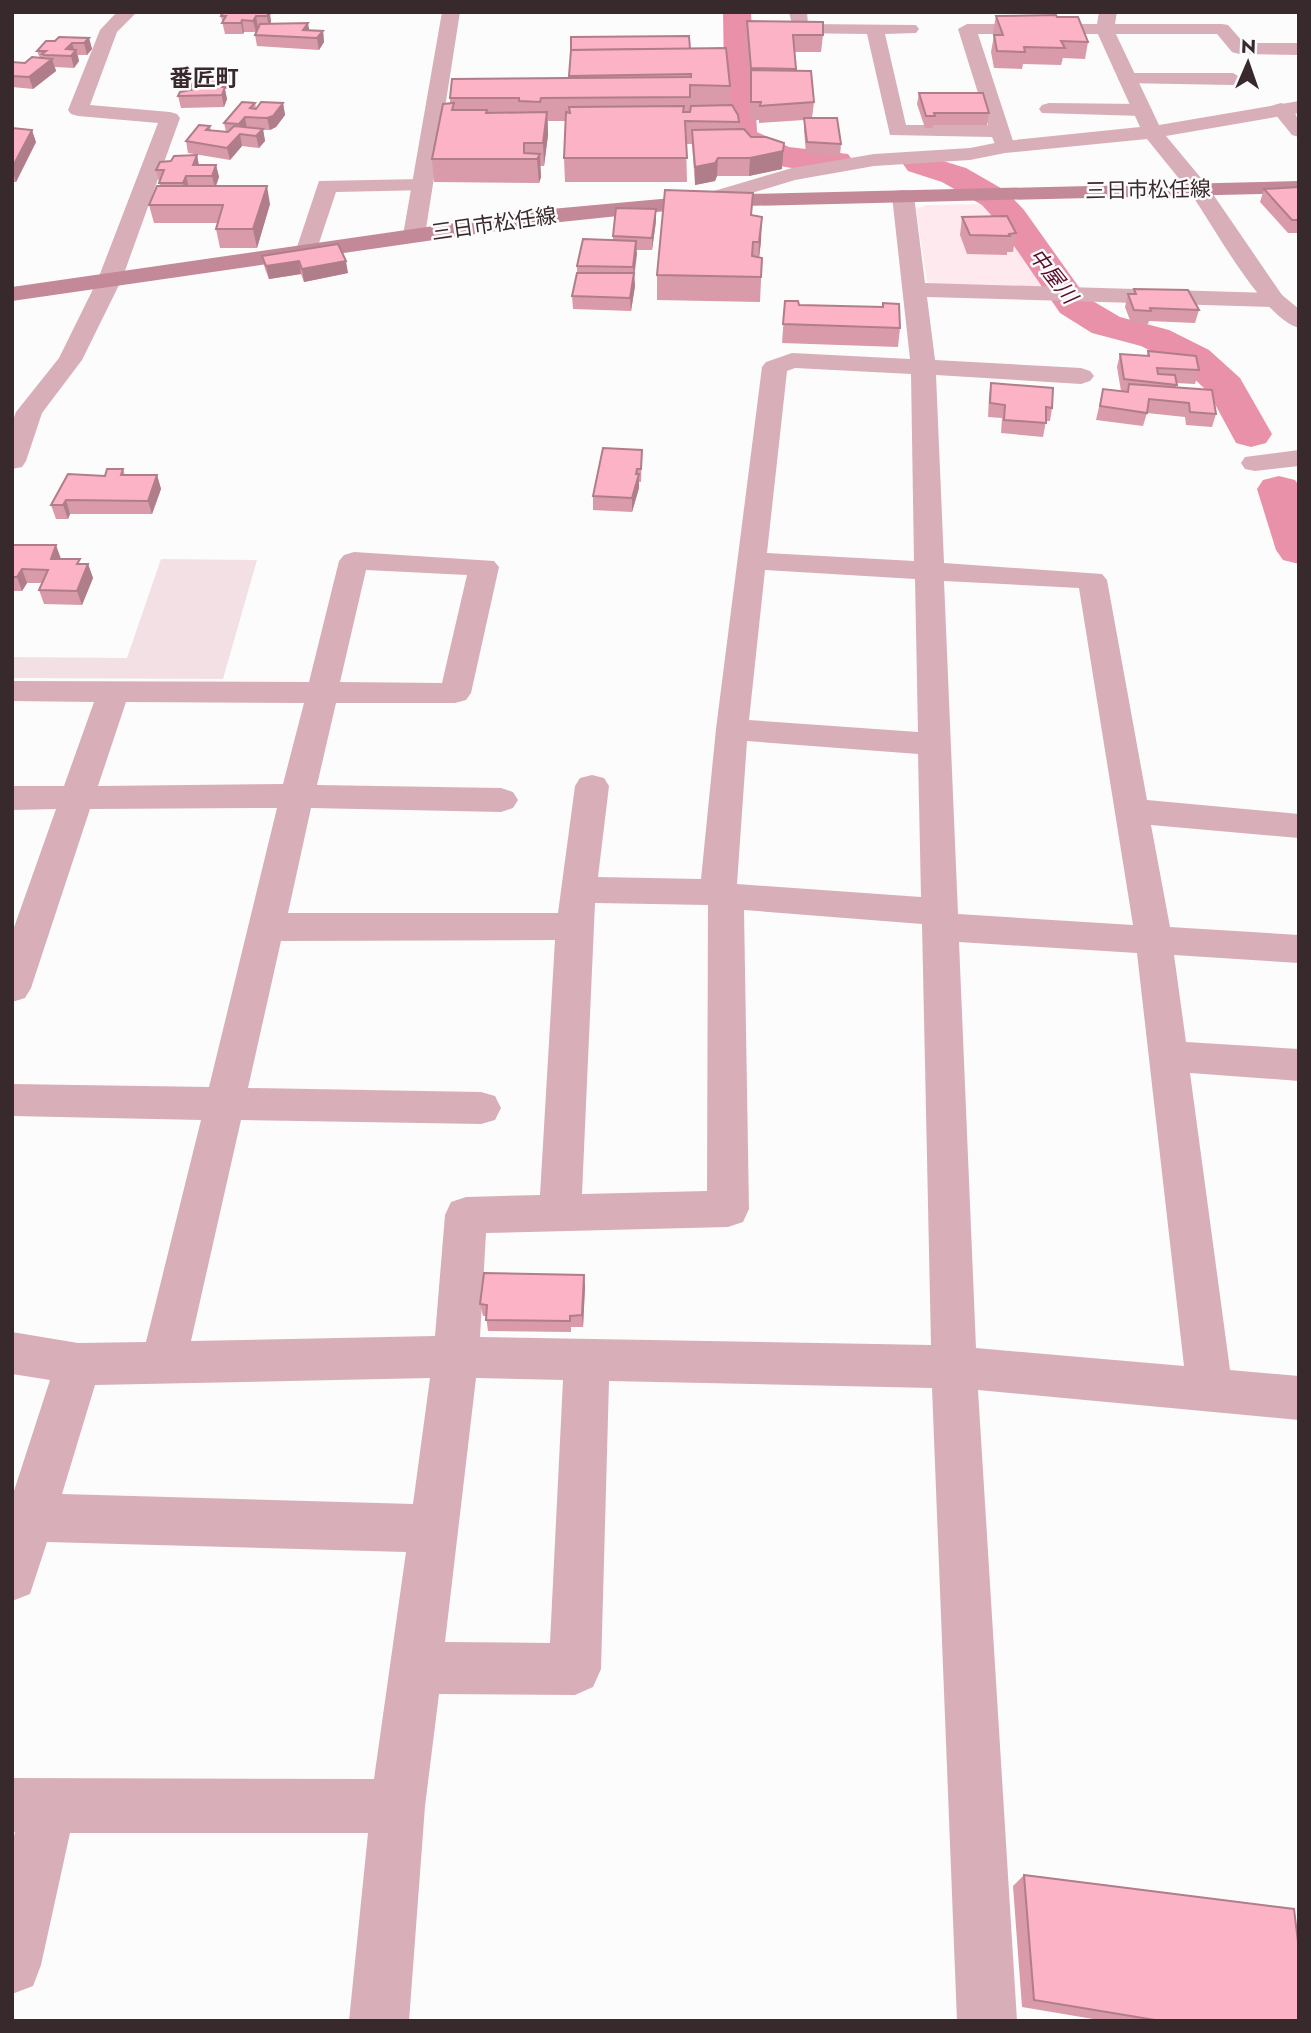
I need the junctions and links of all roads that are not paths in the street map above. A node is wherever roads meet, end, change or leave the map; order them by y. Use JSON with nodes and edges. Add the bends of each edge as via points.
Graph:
{"nodes":[{"id":1,"x":128,"y":12,"type":"edge"},
{"id":2,"x":451,"y":12,"type":"edge"},
{"id":3,"x":798,"y":12,"type":"edge"},
{"id":4,"x":909,"y":20,"type":"edge"},
{"id":5,"x":1106,"y":21,"type":"edge"},
{"id":6,"x":1224,"y":21,"type":"edge"},
{"id":7,"x":875,"y":29,"type":"junction"},
{"id":8,"x":967,"y":29,"type":"junction"},
{"id":9,"x":1299,"y":49,"type":"edge"},
{"id":10,"x":1128,"y":79,"type":"junction"},
{"id":11,"x":1233,"y":79,"type":"dead end"},
{"id":12,"x":1290,"y":108,"type":"edge"},
{"id":13,"x":1049,"y":109,"type":"dead end"},
{"id":14,"x":1142,"y":110,"type":"junction"},
{"id":15,"x":1299,"y":131,"type":"edge"},
{"id":16,"x":1152,"y":132,"type":"junction"},
{"id":17,"x":1002,"y":139,"type":"junction"},
{"id":18,"x":421,"y":185,"type":"junction"},
{"id":19,"x":1299,"y":187,"type":"edge"},
{"id":20,"x":1198,"y":189,"type":"junction"},
{"id":21,"x":903,"y":196,"type":"junction"},
{"id":22,"x":705,"y":201,"type":"junction"},
{"id":23,"x":414,"y":235,"type":"junction"},
{"id":24,"x":307,"y":250,"type":"junction"},
{"id":25,"x":110,"y":279,"type":"junction"},
{"id":26,"x":916,"y":290,"type":"junction"},
{"id":27,"x":12,"y":294,"type":"edge"},
{"id":28,"x":1274,"y":300,"type":"junction"},
{"id":29,"x":1299,"y":321,"type":"edge"},
{"id":30,"x":923,"y":367,"type":"junction"},
{"id":31,"x":1081,"y":376,"type":"dead end"},
{"id":32,"x":1299,"y":458,"type":"edge"},
{"id":33,"x":12,"y":461,"type":"edge"},
{"id":34,"x":1255,"y":463,"type":"dead end"},
{"id":35,"x":753,"y":561,"type":"junction"},
{"id":36,"x":928,"y":572,"type":"junction"},
{"id":37,"x":12,"y":691,"type":"edge"},
{"id":38,"x":113,"y":692,"type":"junction"},
{"id":39,"x":321,"y":692,"type":"junction"},
{"id":40,"x":732,"y":729,"type":"junction"},
{"id":41,"x":935,"y":744,"type":"junction"},
{"id":42,"x":592,"y":786,"type":"dead end"},
{"id":43,"x":297,"y":796,"type":"junction"},
{"id":44,"x":76,"y":797,"type":"junction"},
{"id":45,"x":12,"y":798,"type":"edge"},
{"id":46,"x":501,"y":800,"type":"dead end"},
{"id":47,"x":1132,"y":811,"type":"junction"},
{"id":48,"x":1299,"y":826,"type":"edge"},
{"id":49,"x":722,"y":894,"type":"junction"},
{"id":50,"x":576,"y":908,"type":"junction"},
{"id":51,"x":941,"y":919,"type":"junction"},
{"id":52,"x":266,"y":927,"type":"junction"},
{"id":53,"x":1154,"y":940,"type":"junction"},
{"id":54,"x":1299,"y":949,"type":"edge"},
{"id":55,"x":12,"y":988,"type":"edge"},
{"id":56,"x":1170,"y":1056,"type":"junction"},
{"id":57,"x":1299,"y":1065,"type":"edge"},
{"id":58,"x":12,"y":1100,"type":"edge"},
{"id":59,"x":225,"y":1104,"type":"junction"},
{"id":60,"x":481,"y":1108,"type":"dead end"},
{"id":61,"x":560,"y":1213,"type":"junction"},
{"id":62,"x":12,"y":1353,"type":"edge"},
{"id":63,"x":456,"y":1357,"type":"junction"},
{"id":64,"x":587,"y":1360,"type":"junction"},
{"id":65,"x":164,"y":1361,"type":"junction"},
{"id":66,"x":78,"y":1364,"type":"junction"},
{"id":67,"x":954,"y":1367,"type":"junction"},
{"id":68,"x":1210,"y":1391,"type":"junction"},
{"id":69,"x":1299,"y":1398,"type":"edge"},
{"id":70,"x":30,"y":1517,"type":"junction"},
{"id":71,"x":434,"y":1529,"type":"junction"},
{"id":72,"x":12,"y":1576,"type":"edge"},
{"id":73,"x":416,"y":1668,"type":"junction"},
{"id":74,"x":30,"y":1805,"type":"edge"},
{"id":75,"x":398,"y":1806,"type":"junction"},
{"id":76,"x":12,"y":1965,"type":"edge"},
{"id":77,"x":379,"y":2021,"type":"edge"},
{"id":78,"x":987,"y":2021,"type":"edge"}],
"edges":[{"from":1,"to":25,"type":"street","via":[[109,30],[78,110],[170,118]]},
{"from":2,"to":18,"type":"street"},
{"from":3,"to":7,"type":"street","via":[[800,29]]},
{"from":4,"to":7,"type":"street"},
{"from":4,"to":8,"type":"street","via":[[939,29]]},
{"from":5,"to":6,"type":"street"},
{"from":5,"to":8,"type":"street"},
{"from":5,"to":10,"type":"street"},
{"from":6,"to":9,"type":"street","via":[[1239,48]]},
{"from":7,"to":17,"type":"street","via":[[897,131]]},
{"from":8,"to":17,"type":"street"},
{"from":10,"to":11,"type":"street"},
{"from":10,"to":14,"type":"street"},
{"from":12,"to":15,"type":"street"},
{"from":12,"to":16,"type":"street"},
{"from":13,"to":14,"type":"street"},
{"from":14,"to":16,"type":"street"},
{"from":16,"to":17,"type":"street"},
{"from":16,"to":20,"type":"street"},
{"from":17,"to":22,"type":"street","via":[[970,154],[874,160],[792,174]]},
{"from":18,"to":23,"type":"street"},
{"from":18,"to":24,"type":"street","via":[[327,186]]},
{"from":19,"to":20,"type":"main road","name":"三日市松任線"},
{"from":20,"to":21,"type":"main road","name":"三日市松任線"},
{"from":20,"to":28,"type":"street"},
{"from":21,"to":22,"type":"main road","name":"三日市松任線"},
{"from":21,"to":26,"type":"street"},
{"from":22,"to":23,"type":"main road","name":"三日市松任線"},
{"from":23,"to":24,"type":"main road","name":"三日市松任線"},
{"from":24,"to":25,"type":"main road","name":"三日市松任線"},
{"from":25,"to":27,"type":"main road","name":"三日市松任線"},
{"from":25,"to":33,"type":"street","via":[[70,359],[29,412]]},
{"from":26,"to":28,"type":"street"},
{"from":26,"to":30,"type":"street"},
{"from":28,"to":29,"type":"street"},
{"from":30,"to":31,"type":"street"},
{"from":30,"to":35,"type":"street","via":[[792,360],[775,367]]},
{"from":30,"to":36,"type":"street"},
{"from":32,"to":34,"type":"street"},
{"from":35,"to":36,"type":"street"},
{"from":35,"to":40,"type":"street"},
{"from":36,"to":41,"type":"street"},
{"from":36,"to":47,"type":"street","via":[[1092,580]]},
{"from":37,"to":38,"type":"street"},
{"from":38,"to":39,"type":"street"},
{"from":38,"to":44,"type":"street"},
{"from":39,"to":39,"type":"street","via":[[455,693],[484,567],[354,561]]},
{"from":39,"to":43,"type":"street"},
{"from":40,"to":41,"type":"street"},
{"from":40,"to":49,"type":"street"},
{"from":41,"to":51,"type":"street"},
{"from":42,"to":50,"type":"street"},
{"from":43,"to":44,"type":"street"},
{"from":43,"to":46,"type":"street"},
{"from":43,"to":52,"type":"street"},
{"from":44,"to":45,"type":"street"},
{"from":44,"to":55,"type":"street"},
{"from":47,"to":48,"type":"street"},
{"from":47,"to":53,"type":"street"},
{"from":49,"to":50,"type":"street"},
{"from":49,"to":51,"type":"street"},
{"from":49,"to":61,"type":"street","via":[[728,1209]]},
{"from":50,"to":52,"type":"street"},
{"from":50,"to":61,"type":"street"},
{"from":51,"to":53,"type":"street"},
{"from":51,"to":67,"type":"street"},
{"from":52,"to":59,"type":"street"},
{"from":53,"to":54,"type":"street"},
{"from":53,"to":56,"type":"street"},
{"from":56,"to":57,"type":"street"},
{"from":56,"to":68,"type":"street"},
{"from":58,"to":59,"type":"street"},
{"from":59,"to":60,"type":"street"},
{"from":59,"to":65,"type":"street"},
{"from":61,"to":63,"type":"street","via":[[466,1215]]},
{"from":62,"to":66,"type":"street"},
{"from":63,"to":64,"type":"street"},
{"from":63,"to":65,"type":"street"},
{"from":63,"to":71,"type":"street"},
{"from":64,"to":67,"type":"street"},
{"from":64,"to":73,"type":"street","via":[[575,1669]]},
{"from":65,"to":66,"type":"street"},
{"from":66,"to":70,"type":"street"},
{"from":67,"to":68,"type":"street"},
{"from":67,"to":78,"type":"street"},
{"from":68,"to":69,"type":"street"},
{"from":70,"to":71,"type":"street"},
{"from":70,"to":72,"type":"street"},
{"from":71,"to":73,"type":"street"},
{"from":73,"to":75,"type":"street"},
{"from":74,"to":75,"type":"street"},
{"from":74,"to":76,"type":"street"},
{"from":75,"to":77,"type":"street"}]}
